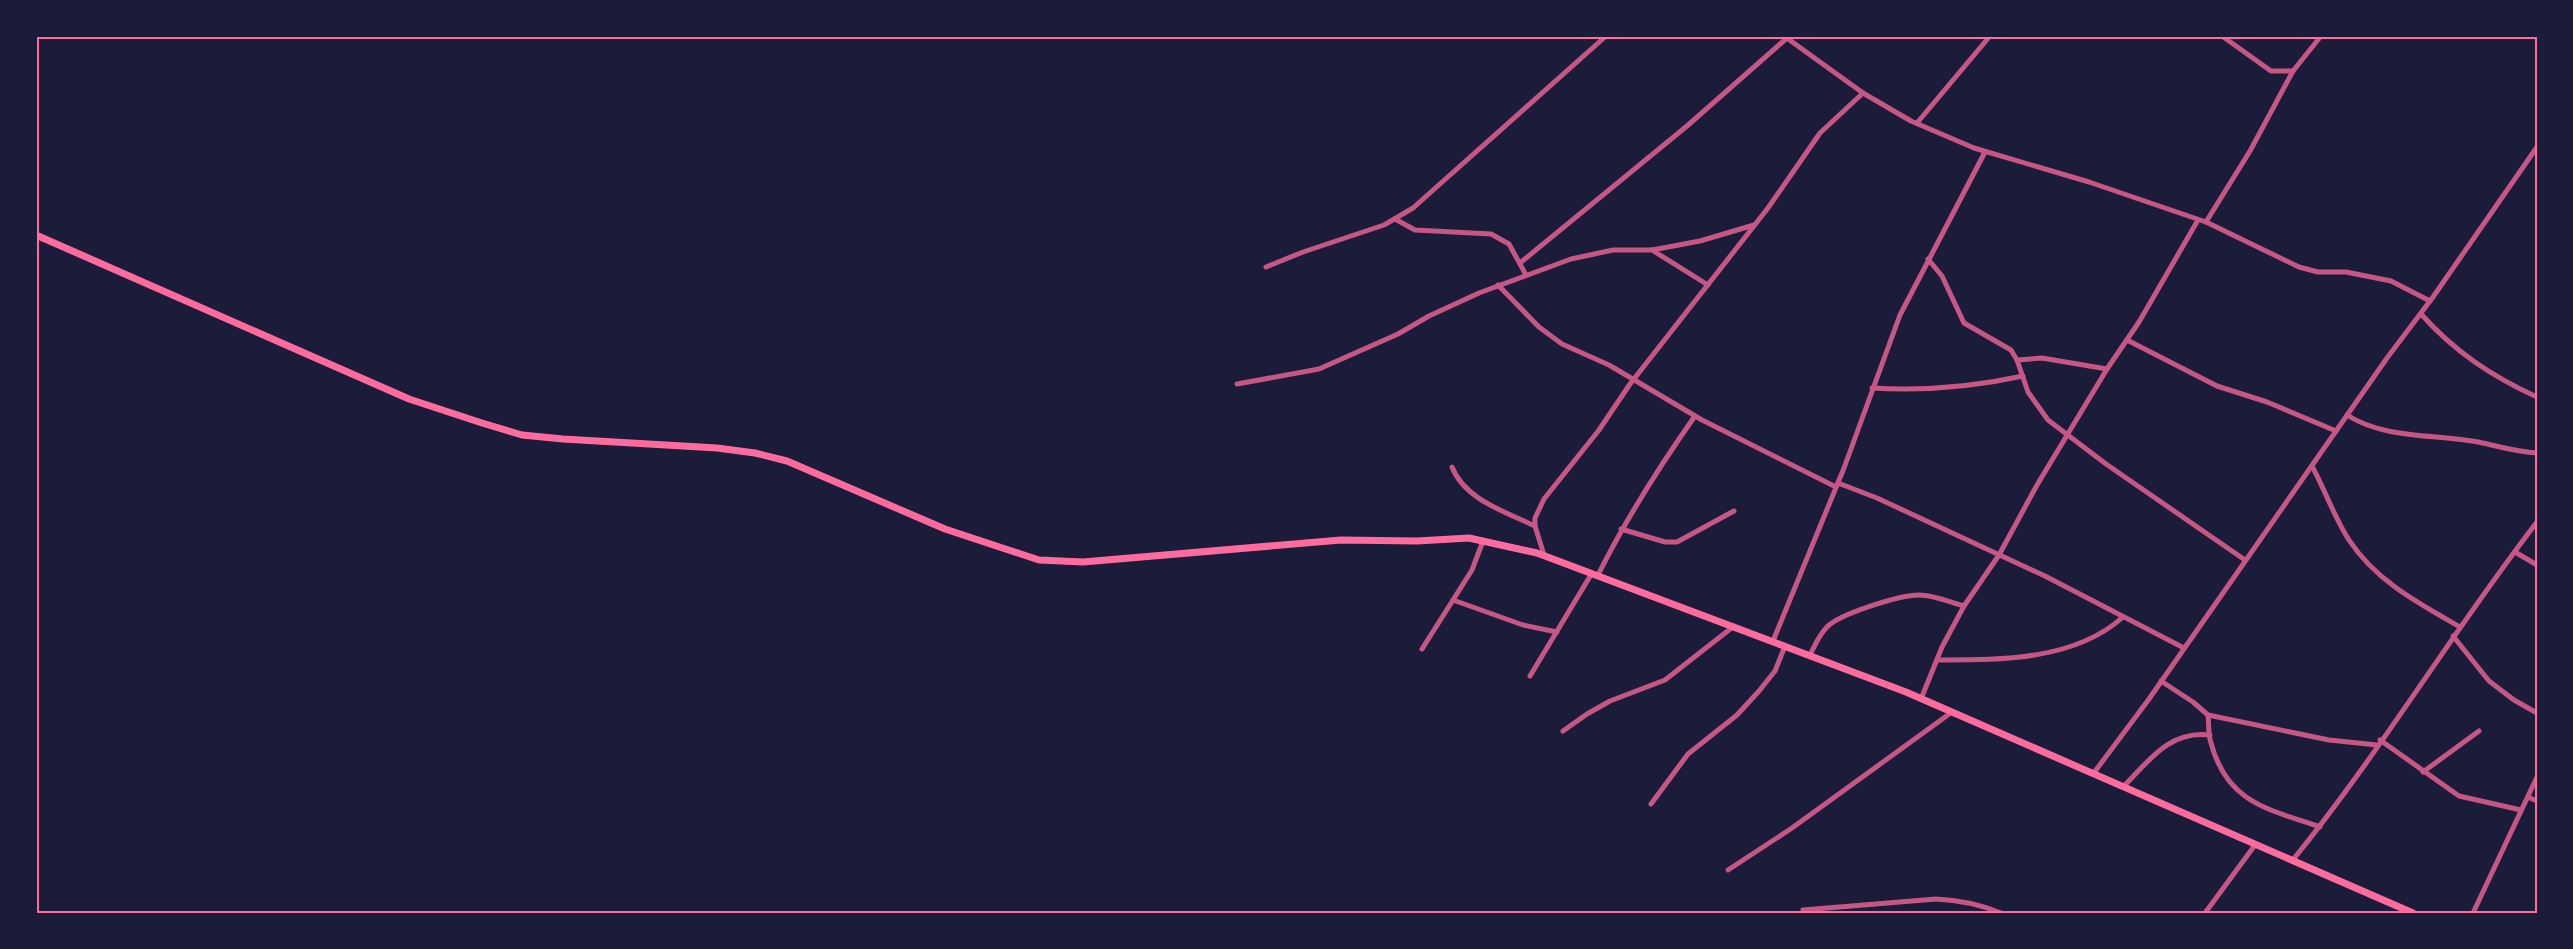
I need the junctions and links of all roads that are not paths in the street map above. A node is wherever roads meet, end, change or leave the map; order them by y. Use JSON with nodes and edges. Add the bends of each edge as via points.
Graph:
{"nodes":[{"id":1,"x":1606,"y":36,"type":"edge"},
{"id":2,"x":1990,"y":36,"type":"edge"},
{"id":3,"x":2222,"y":36,"type":"edge"},
{"id":4,"x":2321,"y":36,"type":"edge"},
{"id":5,"x":1785,"y":37,"type":"edge"},
{"id":6,"x":2293,"y":71,"type":"junction"},
{"id":7,"x":1863,"y":93,"type":"junction"},
{"id":8,"x":1917,"y":123,"type":"junction"},
{"id":9,"x":2536,"y":151,"type":"edge"},
{"id":10,"x":1985,"y":152,"type":"junction"},
{"id":11,"x":1395,"y":219,"type":"junction"},
{"id":12,"x":2198,"y":220,"type":"junction"},
{"id":13,"x":2206,"y":222,"type":"junction"},
{"id":14,"x":1755,"y":225,"type":"junction"},
{"id":15,"x":36,"y":235,"type":"edge"},
{"id":16,"x":1652,"y":250,"type":"junction"},
{"id":17,"x":1928,"y":259,"type":"junction"},
{"id":18,"x":1520,"y":262,"type":"junction"},
{"id":19,"x":1266,"y":267,"type":"dead end"},
{"id":20,"x":1526,"y":275,"type":"junction"},
{"id":21,"x":1498,"y":285,"type":"junction"},
{"id":22,"x":1708,"y":285,"type":"junction"},
{"id":23,"x":2430,"y":301,"type":"junction"},
{"id":24,"x":2421,"y":314,"type":"junction"},
{"id":25,"x":2127,"y":340,"type":"junction"},
{"id":26,"x":2017,"y":360,"type":"junction"},
{"id":27,"x":2107,"y":369,"type":"junction"},
{"id":28,"x":2023,"y":376,"type":"junction"},
{"id":29,"x":1635,"y":379,"type":"junction"},
{"id":30,"x":1237,"y":384,"type":"dead end"},
{"id":31,"x":1872,"y":388,"type":"junction"},
{"id":32,"x":2537,"y":397,"type":"edge"},
{"id":33,"x":2347,"y":415,"type":"junction"},
{"id":34,"x":1695,"y":416,"type":"junction"},
{"id":35,"x":2336,"y":431,"type":"junction"},
{"id":36,"x":2067,"y":436,"type":"junction"},
{"id":37,"x":2537,"y":453,"type":"edge"},
{"id":38,"x":1452,"y":466,"type":"dead end"},
{"id":39,"x":2312,"y":466,"type":"junction"},
{"id":40,"x":1837,"y":485,"type":"junction"},
{"id":41,"x":1734,"y":511,"type":"dead end"},
{"id":42,"x":2537,"y":522,"type":"edge"},
{"id":43,"x":1535,"y":526,"type":"junction"},
{"id":44,"x":1621,"y":529,"type":"junction"},
{"id":45,"x":1483,"y":542,"type":"junction"},
{"id":46,"x":2515,"y":552,"type":"junction"},
{"id":47,"x":1544,"y":555,"type":"junction"},
{"id":48,"x":2000,"y":555,"type":"junction"},
{"id":49,"x":2245,"y":560,"type":"junction"},
{"id":50,"x":2537,"y":565,"type":"edge"},
{"id":51,"x":1595,"y":574,"type":"junction"},
{"id":52,"x":1453,"y":600,"type":"junction"},
{"id":53,"x":1964,"y":606,"type":"junction"},
{"id":54,"x":2123,"y":617,"type":"junction"},
{"id":55,"x":1734,"y":626,"type":"junction"},
{"id":56,"x":2460,"y":627,"type":"junction"},
{"id":57,"x":1557,"y":632,"type":"junction"},
{"id":58,"x":2453,"y":636,"type":"junction"},
{"id":59,"x":1773,"y":641,"type":"junction"},
{"id":60,"x":1785,"y":646,"type":"junction"},
{"id":61,"x":2184,"y":648,"type":"junction"},
{"id":62,"x":1422,"y":649,"type":"dead end"},
{"id":63,"x":1810,"y":655,"type":"junction"},
{"id":64,"x":1937,"y":660,"type":"junction"},
{"id":65,"x":1530,"y":676,"type":"dead end"},
{"id":66,"x":2161,"y":681,"type":"junction"},
{"id":67,"x":1921,"y":699,"type":"junction"},
{"id":68,"x":1952,"y":712,"type":"junction"},
{"id":69,"x":2537,"y":713,"type":"edge"},
{"id":70,"x":2208,"y":715,"type":"junction"},
{"id":71,"x":1563,"y":731,"type":"dead end"},
{"id":72,"x":2479,"y":731,"type":"dead end"},
{"id":73,"x":2210,"y":735,"type":"junction"},
{"id":74,"x":2379,"y":742,"type":"junction"},
{"id":75,"x":2423,"y":772,"type":"junction"},
{"id":76,"x":2093,"y":774,"type":"junction"},
{"id":77,"x":2537,"y":777,"type":"edge"},
{"id":78,"x":2123,"y":787,"type":"junction"},
{"id":79,"x":2528,"y":797,"type":"junction"},
{"id":80,"x":2537,"y":801,"type":"edge"},
{"id":81,"x":1651,"y":804,"type":"dead end"},
{"id":82,"x":2521,"y":810,"type":"junction"},
{"id":83,"x":2319,"y":827,"type":"junction"},
{"id":84,"x":2255,"y":845,"type":"junction"},
{"id":85,"x":2292,"y":861,"type":"junction"},
{"id":86,"x":1728,"y":870,"type":"dead end"},
{"id":87,"x":1803,"y":910,"type":"dead end"},
{"id":88,"x":2001,"y":913,"type":"edge"},
{"id":89,"x":2205,"y":913,"type":"edge"},
{"id":90,"x":2413,"y":913,"type":"edge"},
{"id":91,"x":2474,"y":913,"type":"edge"}],
"edges":[{"from":1,"to":11,"type":"street","via":[[1476,153]]},
{"from":2,"to":8,"type":"street"},
{"from":3,"to":6,"type":"street","via":[[2271,71]]},
{"from":4,"to":6,"type":"street"},
{"from":5,"to":7,"type":"street"},
{"from":5,"to":18,"type":"street","via":[[1687,126]]},
{"from":6,"to":13,"type":"street"},
{"from":7,"to":8,"type":"street"},
{"from":7,"to":14,"type":"street","via":[[1820,133]]},
{"from":8,"to":10,"type":"street"},
{"from":9,"to":23,"type":"street"},
{"from":10,"to":12,"type":"street","via":[[2089,182]]},
{"from":10,"to":17,"type":"street"},
{"from":11,"to":18,"type":"street","via":[[1415,230],[1491,234],[1509,244]]},
{"from":11,"to":19,"type":"street"},
{"from":12,"to":13,"type":"street"},
{"from":12,"to":25,"type":"street"},
{"from":13,"to":23,"type":"street","via":[[2299,267],[2391,281]]},
{"from":14,"to":16,"type":"street"},
{"from":14,"to":22,"type":"street"},
{"from":15,"to":45,"type":"main road","via":[[409,399],[482,423],[522,435],[755,453],[787,461],[945,529],[1039,560],[1083,562],[1341,540],[1469,538]]},
{"from":16,"to":20,"type":"street","via":[[1571,258]]},
{"from":16,"to":22,"type":"street"},
{"from":17,"to":26,"type":"street","via":[[1942,276],[1964,323],[2011,350]]},
{"from":17,"to":31,"type":"street","via":[[1900,315]]},
{"from":18,"to":20,"type":"street"},
{"from":20,"to":21,"type":"street"},
{"from":21,"to":29,"type":"street","via":[[1539,327],[1562,344]]},
{"from":21,"to":30,"type":"street","via":[[1319,369]]},
{"from":22,"to":29,"type":"street"},
{"from":23,"to":24,"type":"street"},
{"from":24,"to":32,"type":"street","via":[[2467,358]]},
{"from":24,"to":33,"type":"street"},
{"from":25,"to":27,"type":"street"},
{"from":25,"to":35,"type":"street","via":[[2217,386]]},
{"from":26,"to":27,"type":"street","via":[[2053,359]]},
{"from":26,"to":28,"type":"street"},
{"from":27,"to":36,"type":"street"},
{"from":28,"to":31,"type":"street","via":[[1951,387]]},
{"from":28,"to":36,"type":"street","via":[[2040,411]]},
{"from":29,"to":34,"type":"street"},
{"from":29,"to":43,"type":"street","via":[[1544,499]]},
{"from":31,"to":40,"type":"street"},
{"from":33,"to":35,"type":"street"},
{"from":33,"to":37,"type":"street","via":[[2381,431]]},
{"from":34,"to":40,"type":"street"},
{"from":34,"to":44,"type":"street"},
{"from":35,"to":39,"type":"street"},
{"from":36,"to":48,"type":"street"},
{"from":36,"to":49,"type":"street"},
{"from":38,"to":43,"type":"street","via":[[1462,484],[1482,499]]},
{"from":39,"to":49,"type":"street"},
{"from":39,"to":56,"type":"street","via":[[2360,555],[2388,583]]},
{"from":40,"to":48,"type":"street","via":[[1877,498]]},
{"from":40,"to":59,"type":"street"},
{"from":41,"to":44,"type":"street","via":[[1677,542],[1665,543]]},
{"from":42,"to":46,"type":"street"},
{"from":43,"to":47,"type":"street"},
{"from":44,"to":51,"type":"street"},
{"from":45,"to":47,"type":"main road"},
{"from":45,"to":52,"type":"street","via":[[1472,570]]},
{"from":46,"to":50,"type":"street"},
{"from":46,"to":56,"type":"street"},
{"from":47,"to":51,"type":"main road"},
{"from":48,"to":53,"type":"street"},
{"from":48,"to":54,"type":"street"},
{"from":49,"to":61,"type":"street"},
{"from":51,"to":55,"type":"main road"},
{"from":51,"to":57,"type":"street"},
{"from":52,"to":57,"type":"street","via":[[1523,625]]},
{"from":52,"to":62,"type":"street"},
{"from":53,"to":63,"type":"street","via":[[1920,595],[1857,611],[1828,626]]},
{"from":53,"to":64,"type":"street"},
{"from":54,"to":61,"type":"street"},
{"from":54,"to":64,"type":"street","via":[[2089,640],[2062,648],[1995,660]]},
{"from":55,"to":59,"type":"main road"},
{"from":55,"to":71,"type":"street","via":[[1665,680],[1610,702]]},
{"from":56,"to":58,"type":"street"},
{"from":57,"to":65,"type":"street"},
{"from":58,"to":69,"type":"street","via":[[2489,681]]},
{"from":58,"to":74,"type":"street"},
{"from":59,"to":60,"type":"main road"},
{"from":60,"to":63,"type":"main road"},
{"from":60,"to":81,"type":"street","via":[[1775,671],[1759,691],[1737,715],[1688,754]]},
{"from":61,"to":66,"type":"street"},
{"from":63,"to":67,"type":"main road"},
{"from":64,"to":67,"type":"street"},
{"from":66,"to":70,"type":"street"},
{"from":66,"to":76,"type":"street"},
{"from":67,"to":68,"type":"main road"},
{"from":68,"to":76,"type":"main road"},
{"from":68,"to":86,"type":"street","via":[[1802,822]]},
{"from":70,"to":73,"type":"street"},
{"from":70,"to":74,"type":"street","via":[[2329,740]]},
{"from":72,"to":75,"type":"street"},
{"from":73,"to":78,"type":"street","via":[[2194,733],[2178,738]]},
{"from":73,"to":83,"type":"street","via":[[2224,775],[2246,799]]},
{"from":74,"to":75,"type":"street"},
{"from":74,"to":83,"type":"street"},
{"from":75,"to":82,"type":"street","via":[[2459,796]]},
{"from":76,"to":78,"type":"main road"},
{"from":77,"to":79,"type":"street"},
{"from":78,"to":84,"type":"main road"},
{"from":79,"to":80,"type":"street"},
{"from":79,"to":82,"type":"street"},
{"from":82,"to":91,"type":"street"},
{"from":83,"to":85,"type":"street"},
{"from":84,"to":85,"type":"main road"},
{"from":84,"to":89,"type":"street"},
{"from":85,"to":90,"type":"main road"},
{"from":87,"to":88,"type":"street","via":[[1936,899],[1969,902]]}]}
